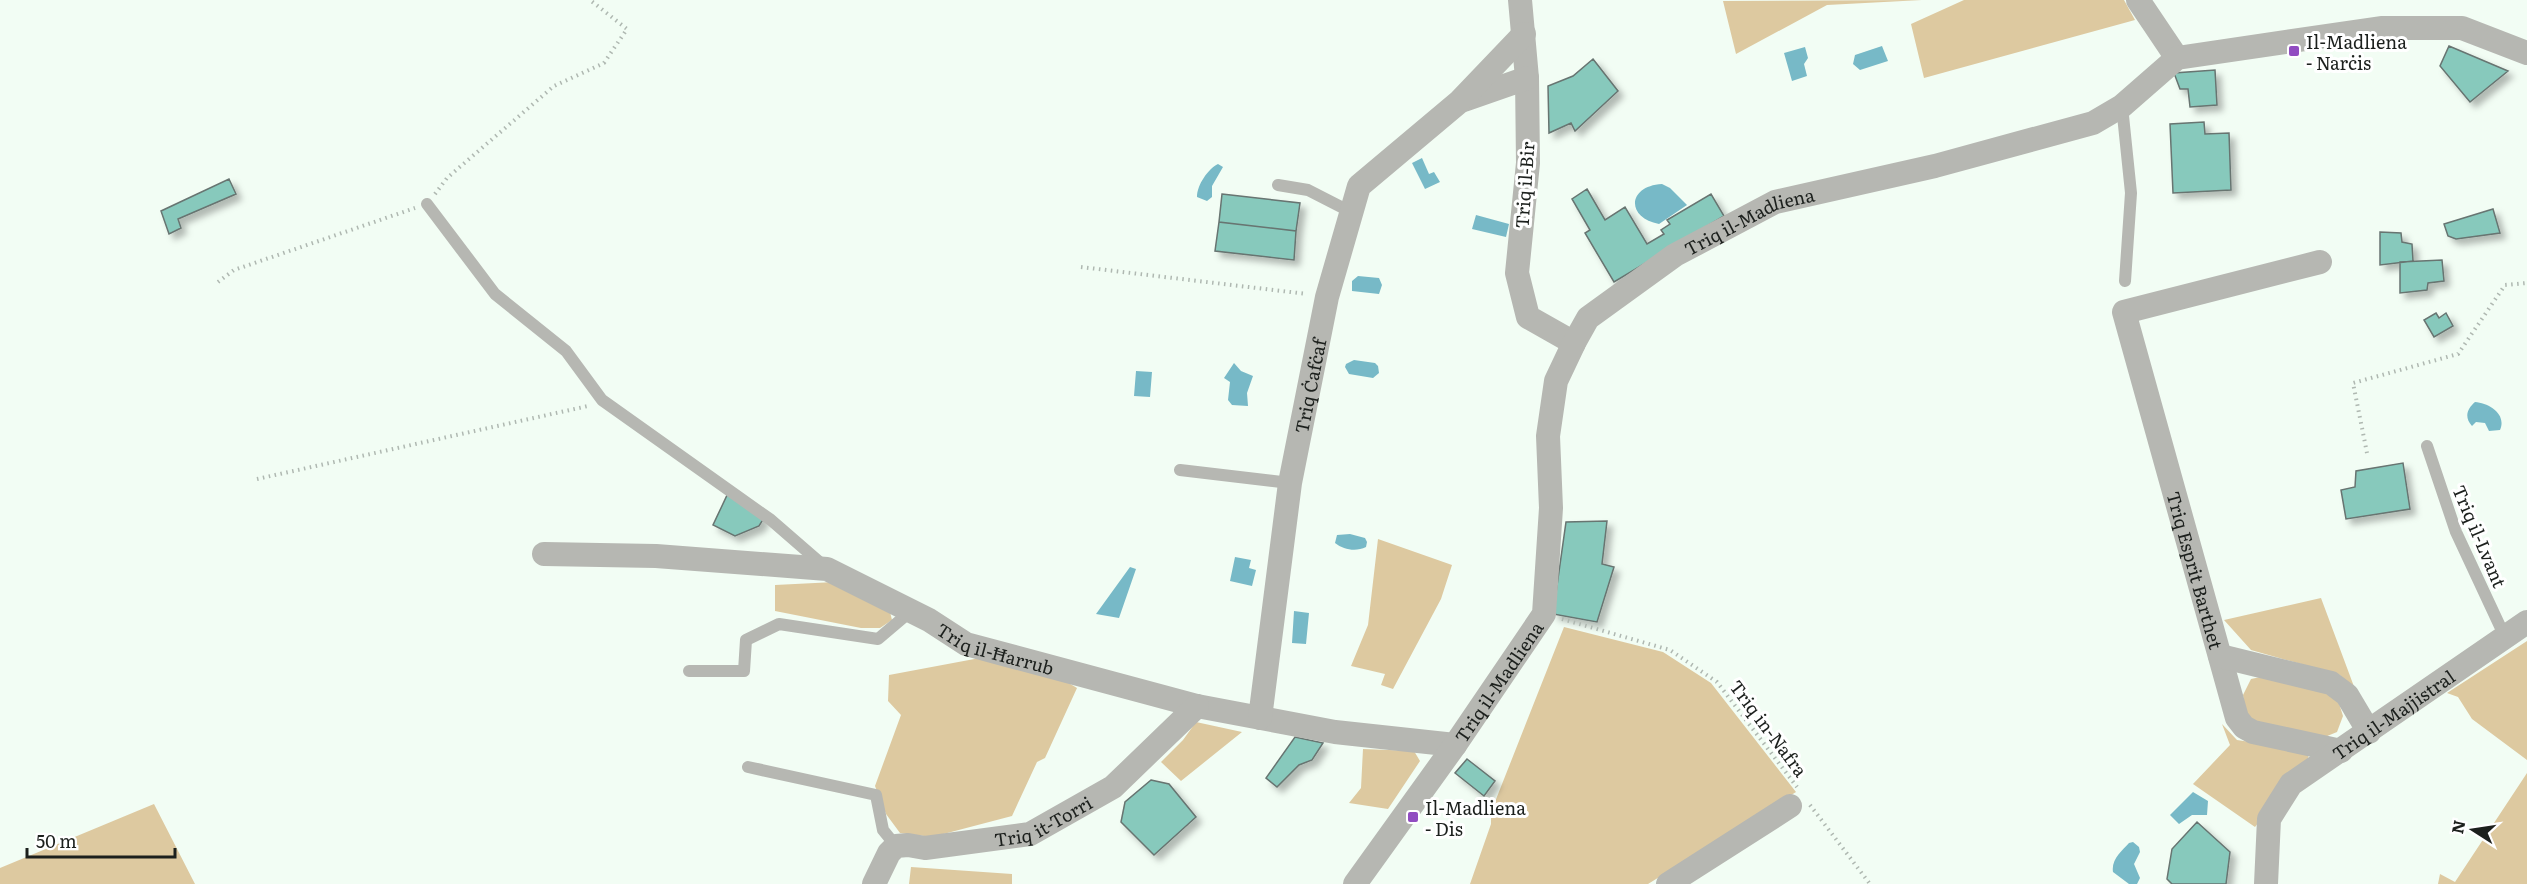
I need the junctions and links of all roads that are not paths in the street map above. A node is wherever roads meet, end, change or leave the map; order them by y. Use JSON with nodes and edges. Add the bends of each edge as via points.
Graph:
{"nodes":[{"id":1,"x":1520,"y":0,"type":"edge"},
{"id":2,"x":2138,"y":0,"type":"edge"},
{"id":3,"x":1524,"y":34,"type":"junction"},
{"id":4,"x":2527,"y":53,"type":"edge"},
{"id":5,"x":2177,"y":58,"type":"junction"},
{"id":6,"x":1527,"y":78,"type":"junction"},
{"id":7,"x":1459,"y":102,"type":"junction"},
{"id":8,"x":2122,"y":106,"type":"junction"},
{"id":9,"x":1278,"y":185,"type":"dead end"},
{"id":10,"x":427,"y":204,"type":"road end"},
{"id":11,"x":1351,"y":212,"type":"junction"},
{"id":12,"x":2320,"y":262,"type":"dead end"},
{"id":13,"x":2125,"y":281,"type":"dead end"},
{"id":14,"x":1574,"y":343,"type":"junction"},
{"id":15,"x":2427,"y":446,"type":"dead end"},
{"id":16,"x":1180,"y":470,"type":"dead end"},
{"id":17,"x":1290,"y":483,"type":"junction"},
{"id":18,"x":544,"y":554,"type":"dead end"},
{"id":19,"x":827,"y":569,"type":"junction"},
{"id":20,"x":911,"y":611,"type":"junction"},
{"id":21,"x":2527,"y":622,"type":"edge"},
{"id":22,"x":2505,"y":637,"type":"junction"},
{"id":23,"x":2220,"y":656,"type":"junction"},
{"id":24,"x":689,"y":671,"type":"dead end"},
{"id":25,"x":1197,"y":706,"type":"junction"},
{"id":26,"x":1260,"y":718,"type":"junction"},
{"id":27,"x":2368,"y":732,"type":"junction"},
{"id":28,"x":1455,"y":745,"type":"junction"},
{"id":29,"x":2341,"y":751,"type":"junction"},
{"id":30,"x":748,"y":767,"type":"dead end"},
{"id":31,"x":1799,"y":800,"type":"road end"},
{"id":32,"x":896,"y":846,"type":"junction"},
{"id":33,"x":874,"y":884,"type":"edge"},
{"id":34,"x":1355,"y":884,"type":"edge"},
{"id":35,"x":1668,"y":884,"type":"edge"},
{"id":36,"x":2266,"y":884,"type":"edge"}],
"edges":[{"from":1,"to":3,"type":"street","name":"Triq il-Bir"},
{"from":2,"to":5,"type":"street"},
{"from":3,"to":6,"type":"street","name":"Triq il-Bir"},
{"from":3,"to":7,"type":"street","name":"Triq Ċafċaf"},
{"from":4,"to":5,"type":"street","via":[[2462,28],[2381,28]]},
{"from":5,"to":8,"type":"street","name":"Triq il-Madliena"},
{"from":6,"to":7,"type":"street","name":"Triq Ċafċaf"},
{"from":6,"to":14,"type":"street","name":"Triq il-Bir","via":[[1528,163],[1517,273],[1528,317]]},
{"from":7,"to":11,"type":"street","name":"Triq Ċafċaf","via":[[1359,186]]},
{"from":8,"to":13,"type":"lane","via":[[2131,193]]},
{"from":8,"to":14,"type":"street","name":"Triq il-Madliena","via":[[2093,123],[1935,166],[1775,202],[1676,255],[1588,318]]},
{"from":9,"to":11,"type":"lane","via":[[1308,190]]},
{"from":10,"to":19,"type":"lane","via":[[495,294],[566,351],[602,400],[771,520]]},
{"from":11,"to":17,"type":"street","name":"Triq Ċafċaf","via":[[1327,297]]},
{"from":12,"to":23,"type":"street","name":"Triq Esprit Barthet","via":[[2124,312]]},
{"from":14,"to":28,"type":"street","name":"Triq il-Madliena","via":[[1556,381],[1548,436],[1551,508],[1544,614]]},
{"from":15,"to":22,"type":"lane","name":"Triq il-Lvant","via":[[2456,532]]},
{"from":16,"to":17,"type":"lane"},
{"from":17,"to":26,"type":"street","name":"Triq Ċafċaf"},
{"from":18,"to":19,"type":"street","name":"Triq il-Ħarrub","via":[[656,556]]},
{"from":19,"to":20,"type":"street","name":"Triq il-Ħarrub"},
{"from":20,"to":24,"type":"lane","via":[[878,639],[779,624],[746,640],[744,671]]},
{"from":20,"to":25,"type":"street","name":"Triq il-Ħarrub","via":[[966,644]]},
{"from":21,"to":22,"type":"street","name":"Triq il-Majjistral"},
{"from":22,"to":27,"type":"street","name":"Triq il-Majjistral"},
{"from":23,"to":27,"type":"street","via":[[2331,683],[2347,695]]},
{"from":23,"to":29,"type":"street","name":"Triq Esprit Barthet","via":[[2237,718],[2244,727]]},
{"from":25,"to":26,"type":"street","name":"Triq il-Ħarrub"},
{"from":25,"to":32,"type":"street","name":"Triq it-Torri","via":[[1113,787],[1030,834],[925,848]]},
{"from":26,"to":28,"type":"street","name":"Triq il-Ħarrub","via":[[1335,732]]},
{"from":27,"to":29,"type":"street","name":"Triq il-Majjistral"},
{"from":28,"to":34,"type":"street","name":"Triq il-Madliena"},
{"from":29,"to":36,"type":"street","name":"Triq il-Majjistral","via":[[2291,784],[2269,819]]},
{"from":30,"to":32,"type":"lane","via":[[876,795],[883,830]]},
{"from":31,"to":35,"type":"street"},
{"from":32,"to":33,"type":"street"}]}
